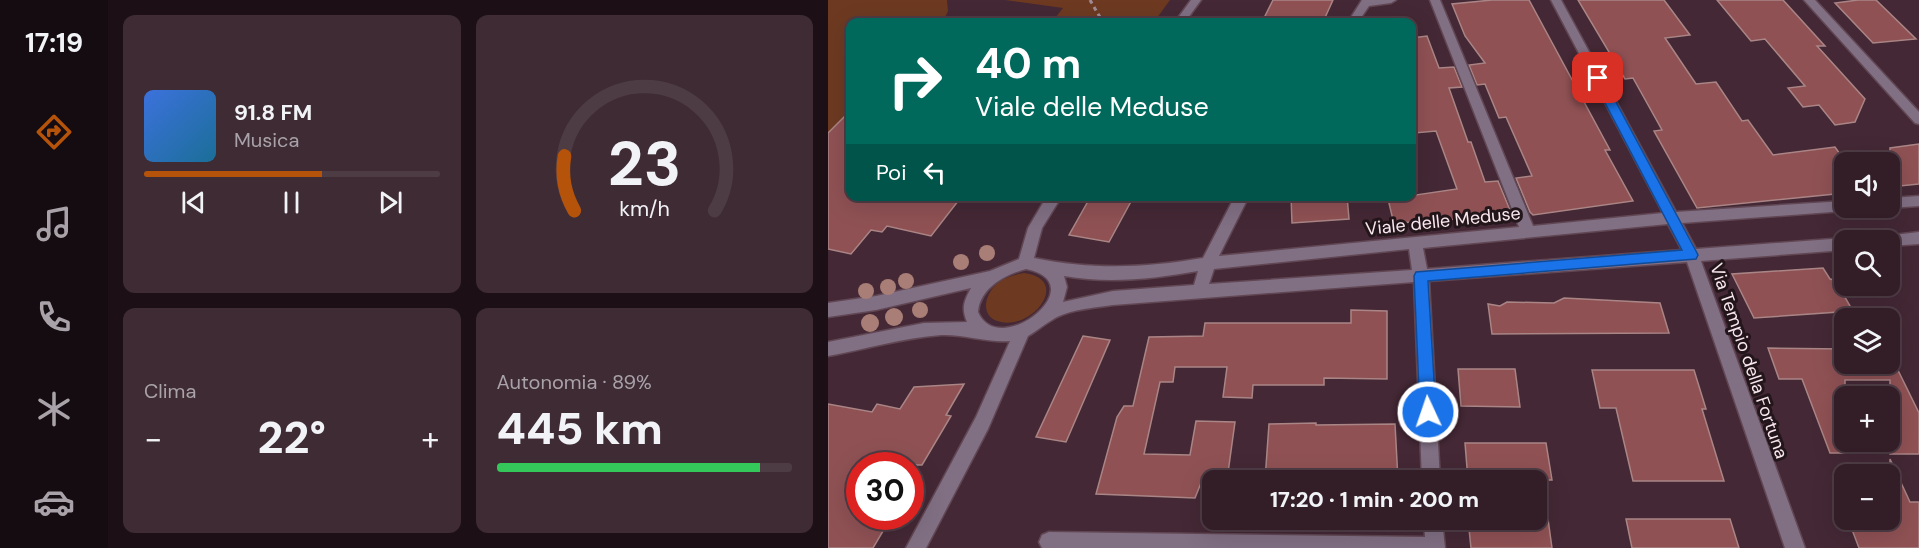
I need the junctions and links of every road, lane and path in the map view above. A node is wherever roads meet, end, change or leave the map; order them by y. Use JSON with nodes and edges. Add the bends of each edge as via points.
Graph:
{"nodes":[{"id":1,"x":1090,"y":0,"type":"edge"},
{"id":2,"x":1196,"y":0,"type":"edge"},
{"id":3,"x":1391,"y":0,"type":"edge"},
{"id":4,"x":1435,"y":0,"type":"edge"},
{"id":5,"x":1556,"y":0,"type":"edge"},
{"id":6,"x":1809,"y":0,"type":"edge"},
{"id":7,"x":1366,"y":1,"type":"edge"},
{"id":8,"x":1099,"y":18,"type":"edge"},
{"id":9,"x":1183,"y":18,"type":"edge"},
{"id":10,"x":1355,"y":18,"type":"edge"},
{"id":11,"x":1919,"y":120,"type":"edge"},
{"id":12,"x":1052,"y":201,"type":"edge"},
{"id":13,"x":1239,"y":201,"type":"edge"},
{"id":14,"x":1919,"y":201,"type":"edge"},
{"id":15,"x":1900,"y":202,"type":"edge"},
{"id":16,"x":1834,"y":207,"type":"edge"},
{"id":17,"x":1673,"y":218,"type":"junction"},
{"id":18,"x":1528,"y":232,"type":"junction"},
{"id":19,"x":1919,"y":238,"type":"edge"},
{"id":20,"x":1900,"y":239,"type":"edge"},
{"id":21,"x":1415,"y":243,"type":"junction"},
{"id":22,"x":1834,"y":245,"type":"edge"},
{"id":23,"x":1692,"y":255,"type":"junction"},
{"id":24,"x":1026,"y":263,"type":"junction"},
{"id":25,"x":1208,"y":263,"type":"junction"},
{"id":26,"x":1045,"y":266,"type":"junction"},
{"id":27,"x":1421,"y":276,"type":"junction"},
{"id":28,"x":990,"y":277,"type":"junction"},
{"id":29,"x":1200,"y":291,"type":"junction"},
{"id":30,"x":828,"y":310,"type":"edge"},
{"id":31,"x":1050,"y":313,"type":"junction"},
{"id":32,"x":982,"y":331,"type":"junction"},
{"id":33,"x":1020,"y":333,"type":"junction"},
{"id":34,"x":828,"y":349,"type":"edge"},
{"id":35,"x":1431,"y":470,"type":"edge"},
{"id":36,"x":1434,"y":530,"type":"edge"},
{"id":37,"x":1049,"y":542,"type":"dead end"},
{"id":38,"x":1435,"y":547,"type":"edge"},
{"id":39,"x":916,"y":548,"type":"edge"},
{"id":40,"x":1795,"y":548,"type":"edge"}],
"edges":[{"from":1,"to":8,"type":"path"},
{"from":2,"to":9,"type":"street"},
{"from":3,"to":7,"type":"street"},
{"from":4,"to":18,"type":"street"},
{"from":5,"to":17,"type":"street","name":"Via Tempio della Fortuna"},
{"from":6,"to":11,"type":"street"},
{"from":7,"to":10,"type":"street"},
{"from":12,"to":24,"type":"street","via":[[1033,230]]},
{"from":13,"to":25,"type":"street"},
{"from":14,"to":15,"type":"street"},
{"from":16,"to":17,"type":"street","name":"Viale delle Meduse"},
{"from":17,"to":18,"type":"street","name":"Viale delle Meduse"},
{"from":17,"to":23,"type":"street","name":"Via Tempio della Fortuna"},
{"from":18,"to":21,"type":"street","name":"Viale delle Meduse"},
{"from":19,"to":20,"type":"street"},
{"from":21,"to":25,"type":"street","name":"Viale delle Meduse"},
{"from":21,"to":27,"type":"street"},
{"from":22,"to":23,"type":"street"},
{"from":23,"to":27,"type":"street"},
{"from":23,"to":40,"type":"street","name":"Via Tempio della Fortuna"},
{"from":24,"to":26,"type":"street"},
{"from":24,"to":28,"type":"street"},
{"from":25,"to":26,"type":"street","name":"Viale delle Meduse","via":[[1121,274]]},
{"from":25,"to":29,"type":"street"},
{"from":26,"to":31,"type":"street","via":[[1059,280],[1060,291]]},
{"from":27,"to":29,"type":"street"},
{"from":27,"to":35,"type":"street"},
{"from":28,"to":30,"type":"street"},
{"from":28,"to":32,"type":"street","via":[[973,300],[971,312]]},
{"from":29,"to":31,"type":"street","via":[[1098,300]]},
{"from":31,"to":33,"type":"street"},
{"from":32,"to":33,"type":"street","via":[[1006,336]]},
{"from":32,"to":34,"type":"street","via":[[936,328]]},
{"from":33,"to":39,"type":"street","via":[[982,423]]},
{"from":36,"to":38,"type":"street"},
{"from":37,"to":38,"type":"street"}]}
